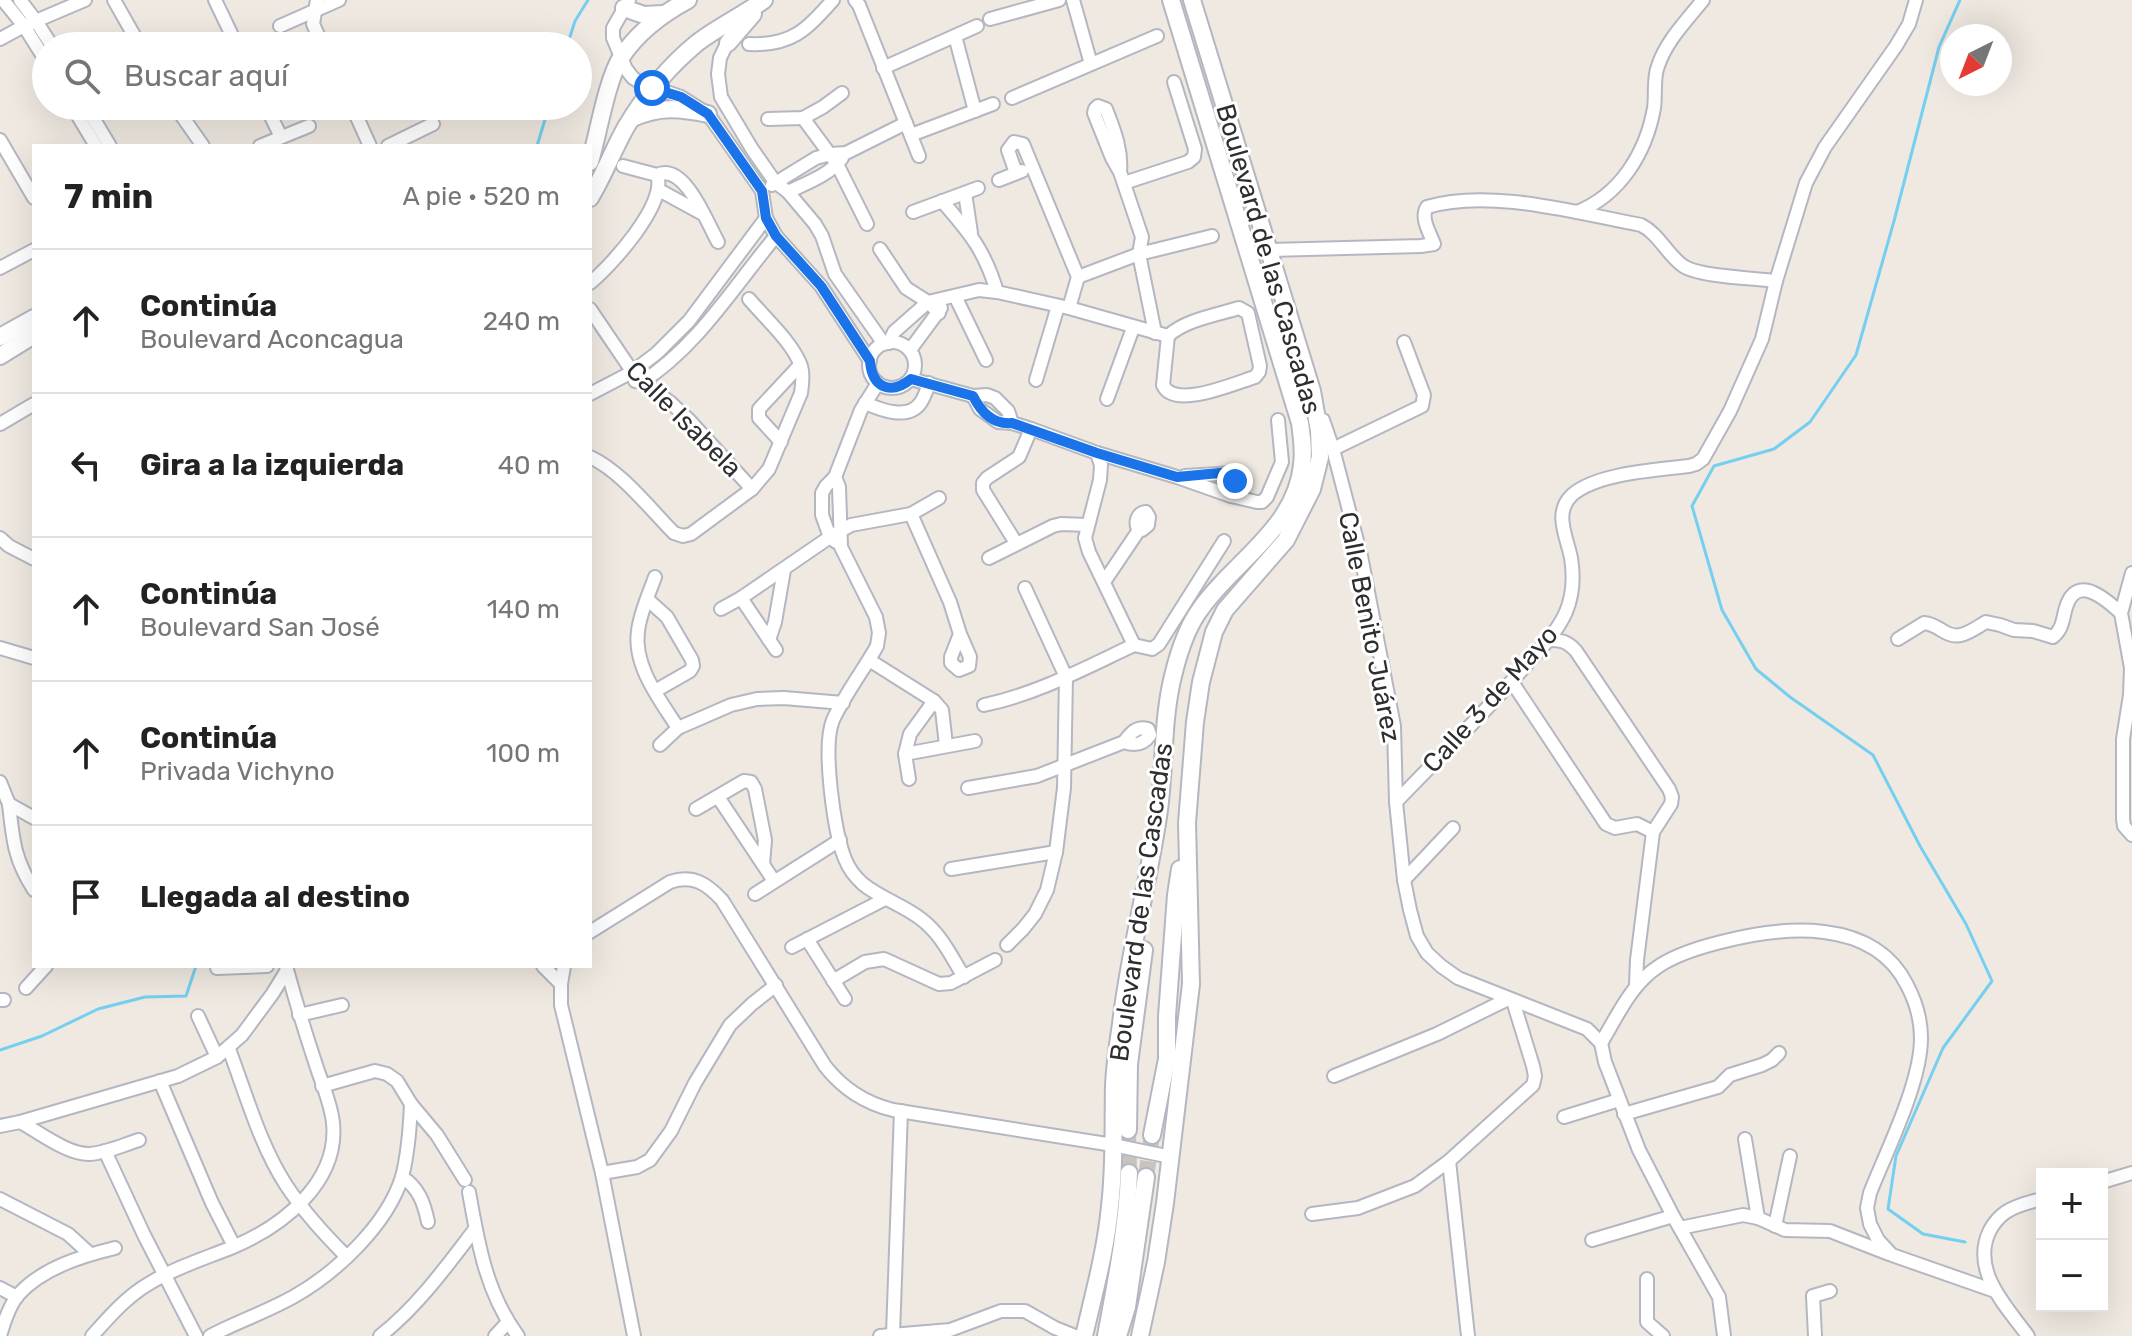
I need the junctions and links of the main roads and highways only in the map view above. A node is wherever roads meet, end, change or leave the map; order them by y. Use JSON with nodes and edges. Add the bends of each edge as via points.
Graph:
{"nodes":[{"id":1,"x":688,"y":0,"type":"edge"},
{"id":2,"x":764,"y":0,"type":"edge"},
{"id":3,"x":1171,"y":0,"type":"edge"},
{"id":4,"x":1192,"y":0,"type":"edge"},
{"id":5,"x":626,"y":4,"type":"edge"},
{"id":6,"x":663,"y":14,"type":"junction"},
{"id":7,"x":728,"y":43,"type":"road end"},
{"id":8,"x":708,"y":114,"type":"road end"},
{"id":9,"x":631,"y":119,"type":"junction"},
{"id":10,"x":592,"y":155,"type":"edge"},
{"id":11,"x":592,"y":194,"type":"edge"},
{"id":12,"x":32,"y":319,"type":"edge"},
{"id":13,"x":32,"y":336,"type":"edge"},
{"id":14,"x":0,"y":337,"type":"edge"},
{"id":15,"x":0,"y":356,"type":"edge"},
{"id":16,"x":1187,"y":823,"type":"junction"},
{"id":17,"x":1152,"y":861,"type":"junction"},
{"id":18,"x":1128,"y":1130,"type":"tunnel mouth"},
{"id":19,"x":1152,"y":1135,"type":"tunnel mouth"},
{"id":20,"x":1129,"y":1173,"type":"tunnel mouth"},
{"id":21,"x":1146,"y":1177,"type":"tunnel mouth"},
{"id":22,"x":1084,"y":1336,"type":"edge"},
{"id":23,"x":1106,"y":1336,"type":"edge"},
{"id":24,"x":1118,"y":1336,"type":"edge"},
{"id":25,"x":1140,"y":1336,"type":"edge"}],
"edges":[{"from":1,"to":6,"type":"main road"},
{"from":2,"to":7,"type":"main road"},
{"from":2,"to":9,"type":"main road","via":[[738,10],[699,42],[652,88]]},
{"from":3,"to":17,"type":"main road","name":"Boulevard de las Cascadas","via":[[1300,423],[1303,457],[1297,486],[1278,524],[1212,593],[1186,636],[1167,707]]},
{"from":4,"to":16,"type":"main road","name":"Boulevard de las Cascadas","via":[[1312,391],[1320,457],[1312,489],[1286,540],[1225,610],[1214,632],[1195,722]]},
{"from":5,"to":6,"type":"main road","via":[[644,15]]},
{"from":6,"to":10,"type":"main road","via":[[620,57]]},
{"from":8,"to":9,"type":"main road","via":[[669,108]]},
{"from":9,"to":11,"type":"main road"},
{"from":12,"to":14,"type":"main road"},
{"from":13,"to":15,"type":"main road"},
{"from":16,"to":19,"type":"main road","via":[[1176,895],[1167,1059]]},
{"from":16,"to":25,"type":"main road","name":"Boulevard de las Cascadas","via":[[1191,984],[1156,1262]]},
{"from":17,"to":18,"type":"main road","via":[[1129,1064]]},
{"from":17,"to":22,"type":"main road","name":"Boulevard de las Cascadas","via":[[1121,1024],[1107,1232]]},
{"from":20,"to":23,"type":"main road"},
{"from":21,"to":24,"type":"main road"}]}
